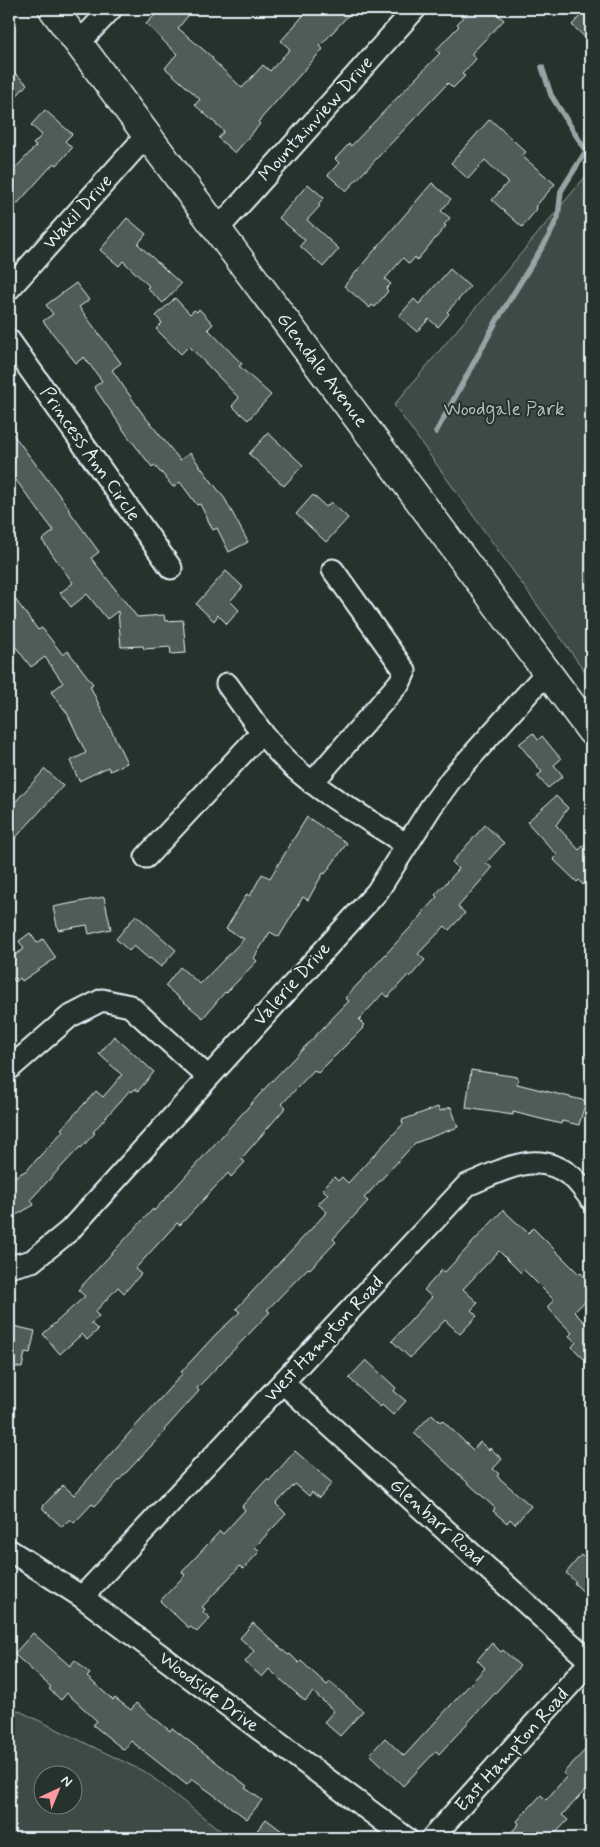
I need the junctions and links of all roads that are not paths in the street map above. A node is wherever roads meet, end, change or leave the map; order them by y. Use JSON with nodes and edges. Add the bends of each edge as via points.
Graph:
{"nodes":[{"id":1,"x":53,"y":9,"type":"edge"},
{"id":2,"x":111,"y":9,"type":"edge"},
{"id":3,"x":415,"y":9,"type":"edge"},
{"id":4,"x":79,"y":43,"type":"junction"},
{"id":5,"x":146,"y":136,"type":"junction"},
{"id":6,"x":217,"y":230,"type":"junction"},
{"id":7,"x":9,"y":289,"type":"edge"},
{"id":8,"x":9,"y":340,"type":"edge"},
{"id":9,"x":171,"y":568,"type":"dead end"},
{"id":10,"x":333,"y":570,"type":"dead end"},
{"id":11,"x":547,"y":672,"type":"junction"},
{"id":12,"x":228,"y":684,"type":"dead end"},
{"id":13,"x":591,"y":731,"type":"edge"},
{"id":14,"x":262,"y":732,"type":"junction"},
{"id":15,"x":312,"y":783,"type":"junction"},
{"id":16,"x":407,"y":845,"type":"junction"},
{"id":17,"x":146,"y":857,"type":"dead end"},
{"id":18,"x":9,"y":1070,"type":"edge"},
{"id":19,"x":208,"y":1076,"type":"junction"},
{"id":20,"x":591,"y":1200,"type":"edge"},
{"id":21,"x":9,"y":1267,"type":"edge"},
{"id":22,"x":283,"y":1383,"type":"junction"},
{"id":23,"x":9,"y":1550,"type":"edge"},
{"id":24,"x":82,"y":1597,"type":"junction"},
{"id":25,"x":591,"y":1661,"type":"edge"},
{"id":26,"x":406,"y":1838,"type":"edge"},
{"id":27,"x":432,"y":1838,"type":"edge"}],
"edges":[{"from":1,"to":4,"type":"main road","name":"Glendale Avenue"},
{"from":2,"to":4,"type":"street"},
{"from":3,"to":6,"type":"street","name":"Mountainview Drive"},
{"from":4,"to":5,"type":"main road","name":"Glendale Avenue"},
{"from":5,"to":6,"type":"main road","name":"Glendale Avenue"},
{"from":5,"to":7,"type":"street","name":"Wakil Drive"},
{"from":6,"to":11,"type":"main road","name":"Glendale Avenue"},
{"from":8,"to":9,"type":"street","name":"Princess Ann Circle"},
{"from":10,"to":15,"type":"street","via":[[405,671],[400,682]]},
{"from":11,"to":13,"type":"main road","name":"Glendale Avenue"},
{"from":11,"to":16,"type":"street","name":"Valerie Drive","via":[[452,778]]},
{"from":12,"to":14,"type":"street"},
{"from":14,"to":15,"type":"street","via":[[289,764]]},
{"from":14,"to":17,"type":"street"},
{"from":15,"to":16,"type":"street"},
{"from":16,"to":19,"type":"street","name":"Valerie Drive","via":[[377,892]]},
{"from":18,"to":19,"type":"street","via":[[69,1017],[102,1000],[130,1006]]},
{"from":19,"to":21,"type":"street","name":"Valerie Drive","via":[[69,1231],[32,1261]]},
{"from":20,"to":22,"type":"street","name":"West Hampton Road","via":[[571,1176],[547,1163],[524,1163],[467,1185]]},
{"from":22,"to":24,"type":"street","name":"West Hampton Road"},
{"from":22,"to":25,"type":"street","name":"Glenbarr Road"},
{"from":23,"to":24,"type":"street","name":"Woodside Drive"},
{"from":24,"to":26,"type":"street","name":"Woodside Drive"},
{"from":25,"to":27,"type":"street","name":"East Hampton Road"}]}
